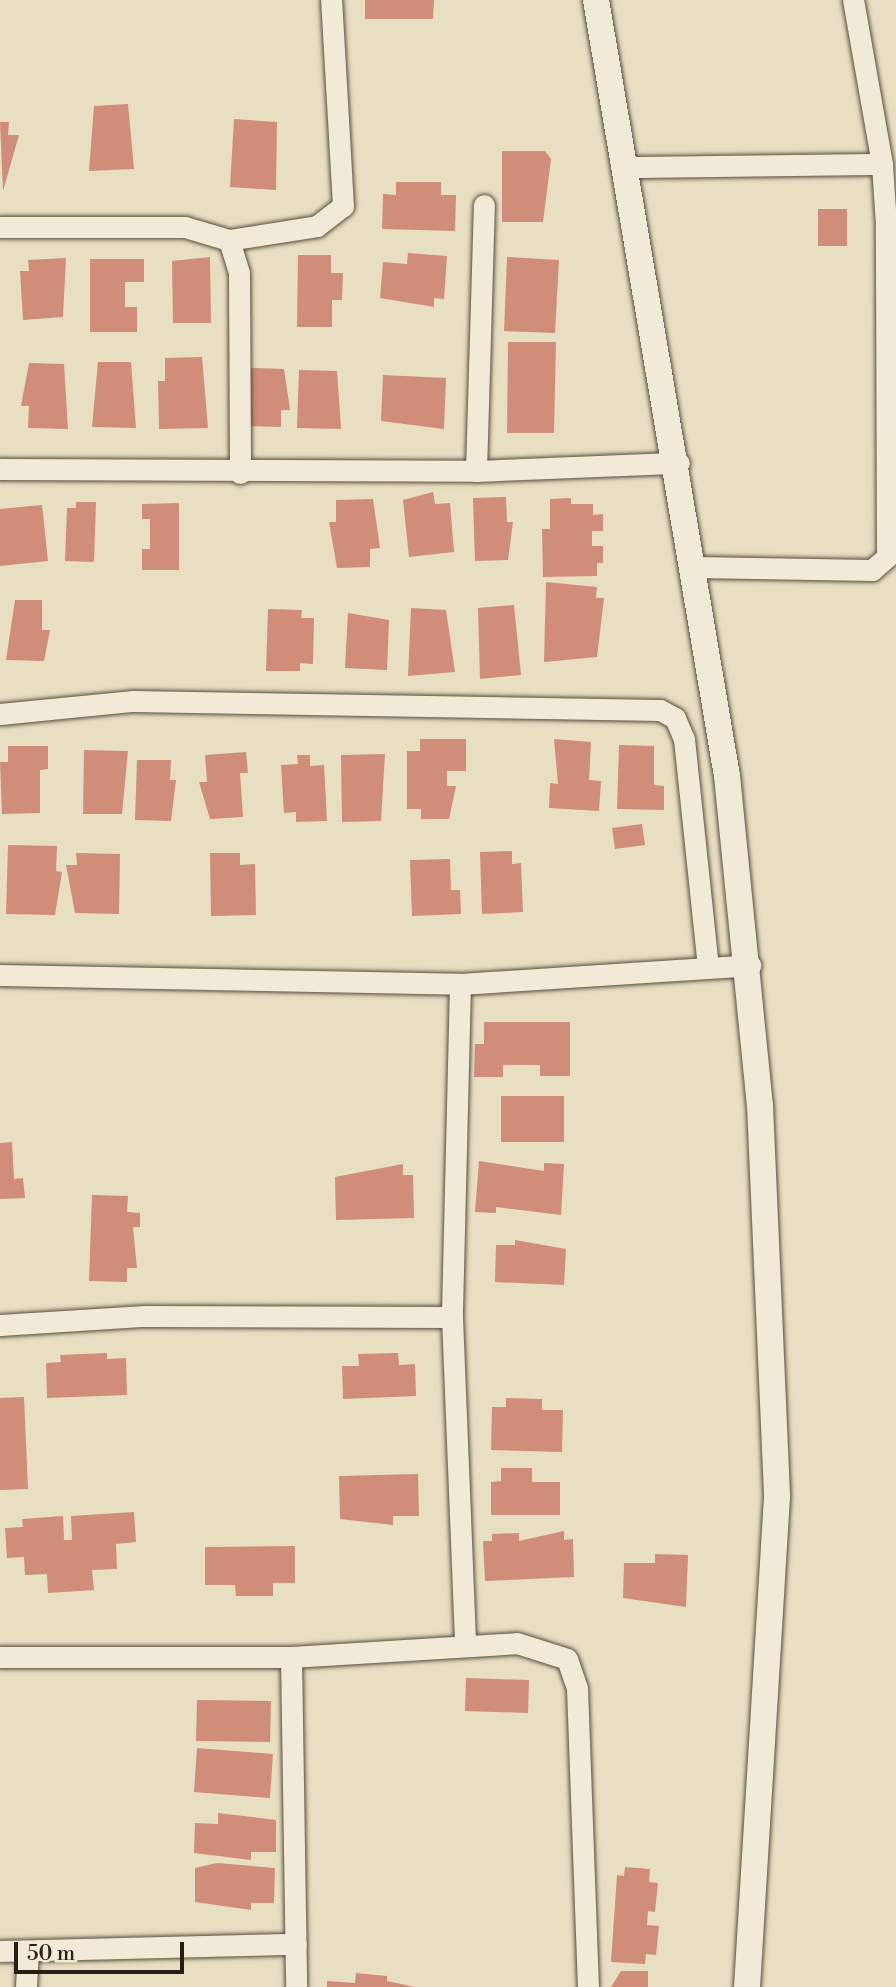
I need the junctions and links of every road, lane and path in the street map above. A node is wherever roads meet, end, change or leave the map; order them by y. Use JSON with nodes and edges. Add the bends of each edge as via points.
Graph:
{"nodes":[{"id":1,"x":331,"y":0,"type":"edge"},
{"id":2,"x":596,"y":0,"type":"edge"},
{"id":3,"x":853,"y":0,"type":"edge"},
{"id":4,"x":882,"y":164,"type":"junction"},
{"id":5,"x":627,"y":167,"type":"junction"},
{"id":6,"x":484,"y":205,"type":"dead end"},
{"id":7,"x":0,"y":227,"type":"edge"},
{"id":8,"x":229,"y":240,"type":"junction"},
{"id":9,"x":679,"y":463,"type":"junction"},
{"id":10,"x":0,"y":469,"type":"edge"},
{"id":11,"x":476,"y":471,"type":"junction"},
{"id":12,"x":240,"y":472,"type":"junction"},
{"id":13,"x":695,"y":567,"type":"junction"},
{"id":14,"x":0,"y":714,"type":"edge"},
{"id":15,"x":750,"y":965,"type":"junction"},
{"id":16,"x":708,"y":967,"type":"junction"},
{"id":17,"x":0,"y":975,"type":"edge"},
{"id":18,"x":460,"y":984,"type":"junction"},
{"id":19,"x":452,"y":1317,"type":"junction"},
{"id":20,"x":0,"y":1325,"type":"edge"},
{"id":21,"x":465,"y":1644,"type":"junction"},
{"id":22,"x":0,"y":1657,"type":"edge"},
{"id":23,"x":291,"y":1657,"type":"junction"},
{"id":24,"x":296,"y":1944,"type":"junction"},
{"id":25,"x":0,"y":1951,"type":"edge"},
{"id":26,"x":28,"y":1952,"type":"junction"},
{"id":27,"x":26,"y":1987,"type":"edge"},
{"id":28,"x":296,"y":1987,"type":"edge"},
{"id":29,"x":588,"y":1987,"type":"edge"},
{"id":30,"x":747,"y":1987,"type":"edge"}],
"edges":[{"from":1,"to":8,"type":"street","via":[[343,206],[317,226]]},
{"from":2,"to":5,"type":"street"},
{"from":3,"to":4,"type":"street"},
{"from":4,"to":5,"type":"street"},
{"from":4,"to":13,"type":"street","via":[[885,563],[861,571]]},
{"from":5,"to":9,"type":"street"},
{"from":6,"to":11,"type":"street"},
{"from":7,"to":8,"type":"street","via":[[185,227]]},
{"from":8,"to":12,"type":"street","via":[[239,273]]},
{"from":9,"to":11,"type":"street"},
{"from":9,"to":13,"type":"street"},
{"from":10,"to":12,"type":"street"},
{"from":11,"to":12,"type":"street"},
{"from":13,"to":15,"type":"street"},
{"from":14,"to":16,"type":"street","via":[[133,701],[660,710],[675,718],[684,738]]},
{"from":15,"to":16,"type":"street"},
{"from":15,"to":30,"type":"street","via":[[777,1497]]},
{"from":16,"to":18,"type":"street"},
{"from":17,"to":18,"type":"street"},
{"from":18,"to":19,"type":"street"},
{"from":19,"to":20,"type":"street","via":[[145,1315]]},
{"from":19,"to":21,"type":"street"},
{"from":21,"to":23,"type":"street"},
{"from":21,"to":29,"type":"street","via":[[517,1643],[567,1659],[577,1688]]},
{"from":22,"to":23,"type":"street"},
{"from":23,"to":24,"type":"street"},
{"from":24,"to":26,"type":"street"},
{"from":24,"to":28,"type":"street"},
{"from":25,"to":26,"type":"street"},
{"from":26,"to":27,"type":"street"}]}
